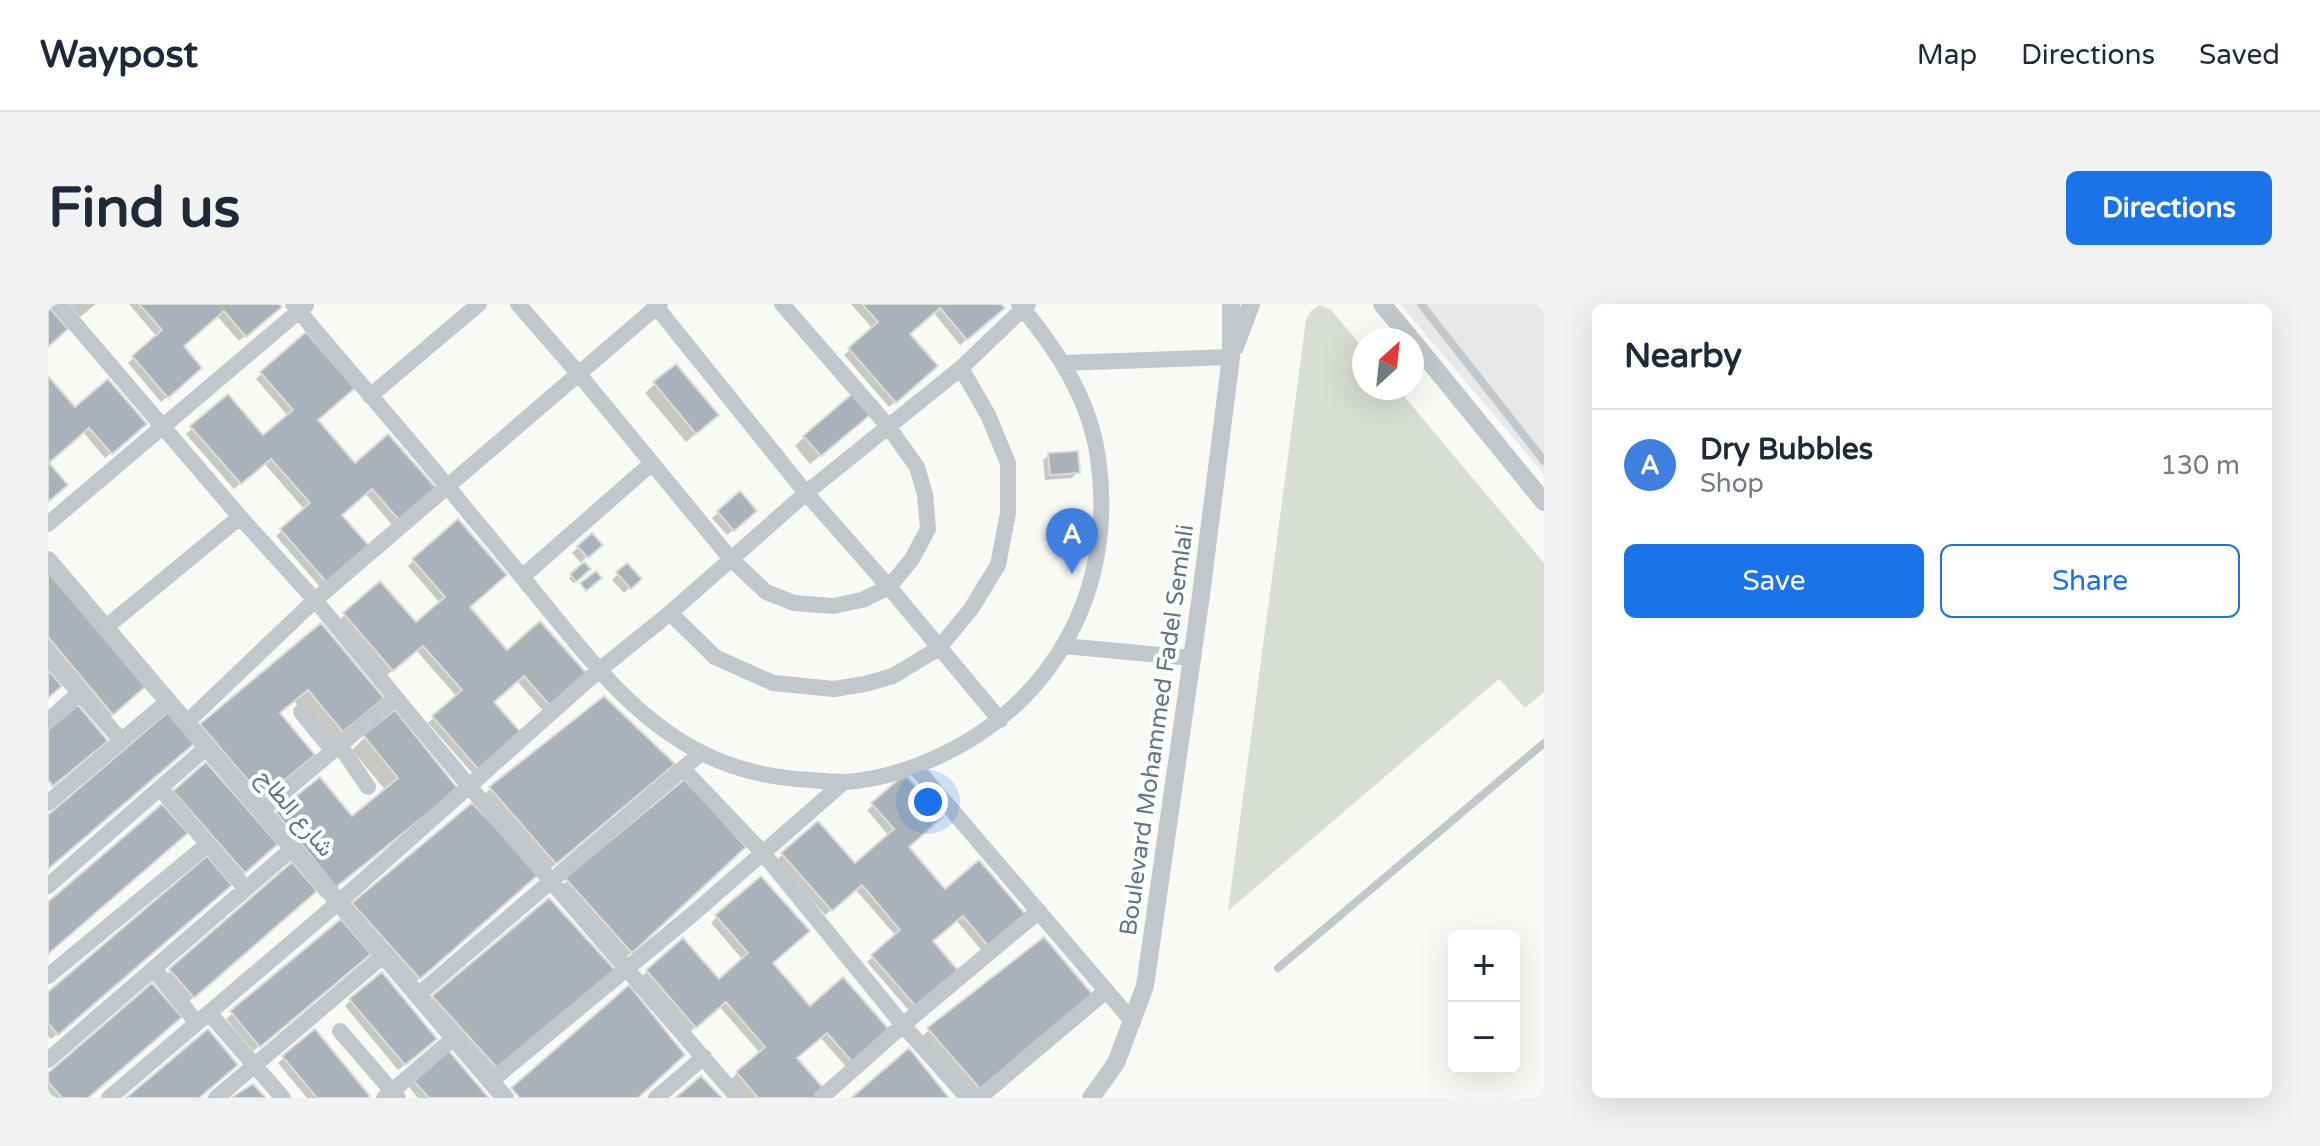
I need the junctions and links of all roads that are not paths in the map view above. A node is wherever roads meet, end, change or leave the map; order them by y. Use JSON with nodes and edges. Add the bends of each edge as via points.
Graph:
{"nodes":[{"id":1,"x":58,"y":304,"type":"edge"},
{"id":2,"x":479,"y":304,"type":"edge"},
{"id":3,"x":518,"y":304,"type":"edge"},
{"id":4,"x":782,"y":304,"type":"edge"},
{"id":5,"x":1231,"y":304,"type":"edge"},
{"id":6,"x":1251,"y":304,"type":"edge"},
{"id":7,"x":1382,"y":304,"type":"edge"},
{"id":8,"x":1421,"y":304,"type":"edge"},
{"id":9,"x":657,"y":305,"type":"edge"},
{"id":10,"x":299,"y":306,"type":"edge"},
{"id":11,"x":1023,"y":306,"type":"edge"},
{"id":12,"x":1402,"y":328,"type":"edge"},
{"id":13,"x":1424,"y":355,"type":"edge"},
{"id":14,"x":1231,"y":357,"type":"junction"},
{"id":15,"x":1063,"y":363,"type":"junction"},
{"id":16,"x":961,"y":368,"type":"junction"},
{"id":17,"x":578,"y":373,"type":"junction"},
{"id":18,"x":370,"y":396,"type":"junction"},
{"id":19,"x":163,"y":426,"type":"junction"},
{"id":20,"x":888,"y":426,"type":"junction"},
{"id":21,"x":1544,"y":461,"type":"edge"},
{"id":22,"x":652,"y":463,"type":"junction"},
{"id":23,"x":447,"y":486,"type":"junction"},
{"id":24,"x":806,"y":493,"type":"junction"},
{"id":25,"x":1544,"y":502,"type":"edge"},
{"id":26,"x":240,"y":517,"type":"junction"},
{"id":27,"x":48,"y":524,"type":"edge"},
{"id":28,"x":730,"y":558,"type":"junction"},
{"id":29,"x":48,"y":560,"type":"edge"},
{"id":30,"x":522,"y":577,"type":"junction"},
{"id":31,"x":889,"y":587,"type":"junction"},
{"id":32,"x":315,"y":600,"type":"junction"},
{"id":33,"x":670,"y":613,"type":"junction"},
{"id":34,"x":105,"y":628,"type":"junction"},
{"id":35,"x":1064,"y":646,"type":"junction"},
{"id":36,"x":939,"y":648,"type":"junction"},
{"id":37,"x":48,"y":657,"type":"edge"},
{"id":38,"x":1193,"y":658,"type":"junction"},
{"id":39,"x":598,"y":671,"type":"junction"},
{"id":40,"x":79,"y":693,"type":"junction"},
{"id":41,"x":396,"y":698,"type":"junction"},
{"id":42,"x":168,"y":701,"type":"junction"},
{"id":43,"x":301,"y":712,"type":"dead end"},
{"id":44,"x":1000,"y":720,"type":"junction"},
{"id":45,"x":48,"y":721,"type":"edge"},
{"id":46,"x":186,"y":723,"type":"junction"},
{"id":47,"x":121,"y":740,"type":"junction"},
{"id":48,"x":1544,"y":743,"type":"edge"},
{"id":49,"x":207,"y":747,"type":"junction"},
{"id":50,"x":336,"y":748,"type":"junction"},
{"id":51,"x":701,"y":753,"type":"junction"},
{"id":52,"x":915,"y":767,"type":"junction"},
{"id":53,"x":683,"y":769,"type":"junction"},
{"id":54,"x":844,"y":782,"type":"junction"},
{"id":55,"x":468,"y":785,"type":"junction"},
{"id":56,"x":368,"y":787,"type":"dead end"},
{"id":57,"x":160,"y":788,"type":"junction"},
{"id":58,"x":48,"y":802,"type":"edge"},
{"id":59,"x":261,"y":811,"type":"junction"},
{"id":60,"x":208,"y":844,"type":"junction"},
{"id":61,"x":293,"y":848,"type":"junction"},
{"id":62,"x":763,"y":853,"type":"junction"},
{"id":63,"x":552,"y":881,"type":"junction"},
{"id":64,"x":48,"y":886,"type":"edge"},
{"id":65,"x":246,"y":889,"type":"junction"},
{"id":66,"x":339,"y":902,"type":"junction"},
{"id":67,"x":1039,"y":911,"type":"junction"},
{"id":68,"x":384,"y":955,"type":"junction"},
{"id":69,"x":628,"y":968,"type":"junction"},
{"id":70,"x":1278,"y":968,"type":"dead end"},
{"id":71,"x":154,"y":969,"type":"junction"},
{"id":72,"x":48,"y":976,"type":"edge"},
{"id":73,"x":1106,"y":991,"type":"junction"},
{"id":74,"x":418,"y":995,"type":"junction"},
{"id":75,"x":203,"y":1018,"type":"junction"},
{"id":76,"x":1133,"y":1022,"type":"junction"},
{"id":77,"x":903,"y":1025,"type":"junction"},
{"id":78,"x":340,"y":1031,"type":"dead end"},
{"id":79,"x":454,"y":1038,"type":"junction"},
{"id":80,"x":704,"y":1057,"type":"junction"},
{"id":81,"x":48,"y":1060,"type":"edge"},
{"id":82,"x":255,"y":1065,"type":"junction"},
{"id":83,"x":498,"y":1093,"type":"edge"},
{"id":84,"x":391,"y":1096,"type":"edge"},
{"id":85,"x":109,"y":1098,"type":"edge"},
{"id":86,"x":216,"y":1098,"type":"edge"},
{"id":87,"x":283,"y":1098,"type":"edge"},
{"id":88,"x":656,"y":1098,"type":"edge"},
{"id":89,"x":738,"y":1098,"type":"edge"},
{"id":90,"x":821,"y":1098,"type":"edge"},
{"id":91,"x":968,"y":1098,"type":"edge"},
{"id":92,"x":979,"y":1098,"type":"edge"},
{"id":93,"x":1091,"y":1098,"type":"edge"}],
"edges":[{"from":1,"to":19,"type":"street"},
{"from":2,"to":18,"type":"street"},
{"from":3,"to":17,"type":"street"},
{"from":4,"to":20,"type":"street"},
{"from":5,"to":14,"type":"street","name":"Boulevard Mohammed Fadel Semlali"},
{"from":6,"to":14,"type":"street","name":"Boulevard Mohammed Fadel Semlali"},
{"from":7,"to":12,"type":"street"},
{"from":8,"to":21,"type":"lane"},
{"from":9,"to":17,"type":"street"},
{"from":9,"to":24,"type":"street"},
{"from":10,"to":18,"type":"street"},
{"from":10,"to":19,"type":"street"},
{"from":11,"to":15,"type":"street"},
{"from":11,"to":16,"type":"street"},
{"from":13,"to":25,"type":"street"},
{"from":14,"to":15,"type":"street"},
{"from":14,"to":38,"type":"street","name":"Boulevard Mohammed Fadel Semlali"},
{"from":15,"to":35,"type":"street","via":[[1085,407],[1098,455],[1102,504],[1098,554],[1085,601]]},
{"from":16,"to":20,"type":"street"},
{"from":16,"to":36,"type":"street","via":[[1008,463],[1008,513],[998,565]]},
{"from":17,"to":22,"type":"street"},
{"from":17,"to":23,"type":"street"},
{"from":18,"to":23,"type":"street"},
{"from":19,"to":26,"type":"street"},
{"from":19,"to":27,"type":"street"},
{"from":20,"to":24,"type":"street"},
{"from":20,"to":31,"type":"street","via":[[917,467],[928,529]]},
{"from":22,"to":28,"type":"street"},
{"from":22,"to":30,"type":"street"},
{"from":23,"to":30,"type":"street"},
{"from":23,"to":32,"type":"street"},
{"from":24,"to":28,"type":"street"},
{"from":24,"to":31,"type":"street"},
{"from":26,"to":32,"type":"street"},
{"from":26,"to":34,"type":"street"},
{"from":28,"to":31,"type":"street","via":[[766,592],[794,603],[833,606]]},
{"from":28,"to":33,"type":"street"},
{"from":29,"to":34,"type":"street","name":"شارع الطاح"},
{"from":30,"to":39,"type":"street"},
{"from":31,"to":36,"type":"street"},
{"from":32,"to":41,"type":"street"},
{"from":32,"to":46,"type":"street"},
{"from":33,"to":36,"type":"street","via":[[715,657],[773,683],[834,689],[865,684],[893,676]]},
{"from":33,"to":39,"type":"street"},
{"from":34,"to":42,"type":"street","name":"شارع الطاح"},
{"from":35,"to":38,"type":"street"},
{"from":35,"to":44,"type":"street","via":[[1035,686]]},
{"from":36,"to":44,"type":"street"},
{"from":37,"to":40,"type":"street"},
{"from":38,"to":76,"type":"street","name":"Boulevard Mohammed Fadel Semlali","via":[[1147,974]]},
{"from":39,"to":51,"type":"street","via":[[647,718]]},
{"from":39,"to":55,"type":"street"},
{"from":40,"to":45,"type":"street"},
{"from":40,"to":47,"type":"street"},
{"from":41,"to":50,"type":"street"},
{"from":41,"to":55,"type":"street"},
{"from":42,"to":46,"type":"street","name":"شارع الطاح"},
{"from":42,"to":47,"type":"street"},
{"from":43,"to":50,"type":"street"},
{"from":44,"to":52,"type":"street","via":[[959,748]]},
{"from":46,"to":49,"type":"street","name":"شارع الطاح"},
{"from":47,"to":58,"type":"street"},
{"from":48,"to":70,"type":"lane"},
{"from":49,"to":57,"type":"street"},
{"from":49,"to":59,"type":"street","name":"شارع الطاح"},
{"from":50,"to":56,"type":"street"},
{"from":50,"to":59,"type":"street"},
{"from":51,"to":53,"type":"street"},
{"from":51,"to":54,"type":"street","via":[[784,779]]},
{"from":52,"to":54,"type":"street"},
{"from":52,"to":67,"type":"street"},
{"from":53,"to":62,"type":"street"},
{"from":53,"to":63,"type":"street"},
{"from":54,"to":62,"type":"street"},
{"from":55,"to":63,"type":"street"},
{"from":55,"to":66,"type":"street"},
{"from":57,"to":60,"type":"street"},
{"from":57,"to":64,"type":"street"},
{"from":59,"to":61,"type":"street","name":"شارع الطاح"},
{"from":60,"to":65,"type":"street"},
{"from":60,"to":72,"type":"street"},
{"from":61,"to":65,"type":"street"},
{"from":61,"to":66,"type":"street","name":"شارع الطاح"},
{"from":62,"to":69,"type":"street"},
{"from":62,"to":77,"type":"street"},
{"from":63,"to":69,"type":"street"},
{"from":63,"to":74,"type":"street"},
{"from":65,"to":71,"type":"street"},
{"from":66,"to":68,"type":"street","name":"شارع الطاح"},
{"from":66,"to":75,"type":"street"},
{"from":67,"to":73,"type":"street"},
{"from":67,"to":77,"type":"street"},
{"from":68,"to":74,"type":"street","name":"شارع الطاح"},
{"from":68,"to":82,"type":"street"},
{"from":69,"to":80,"type":"street"},
{"from":69,"to":83,"type":"street"},
{"from":71,"to":75,"type":"street"},
{"from":71,"to":81,"type":"street"},
{"from":73,"to":76,"type":"street"},
{"from":73,"to":92,"type":"street"},
{"from":74,"to":79,"type":"street","name":"شارع الطاح"},
{"from":75,"to":82,"type":"street"},
{"from":75,"to":85,"type":"street"},
{"from":76,"to":93,"type":"street","name":"Boulevard Mohammed Fadel Semlali","via":[[1116,1063]]},
{"from":77,"to":90,"type":"street"},
{"from":77,"to":91,"type":"street"},
{"from":78,"to":84,"type":"street"},
{"from":79,"to":83,"type":"street","name":"شارع الطاح"},
{"from":79,"to":84,"type":"street"},
{"from":80,"to":88,"type":"street"},
{"from":80,"to":89,"type":"street"},
{"from":82,"to":86,"type":"street"},
{"from":82,"to":87,"type":"street"}]}
